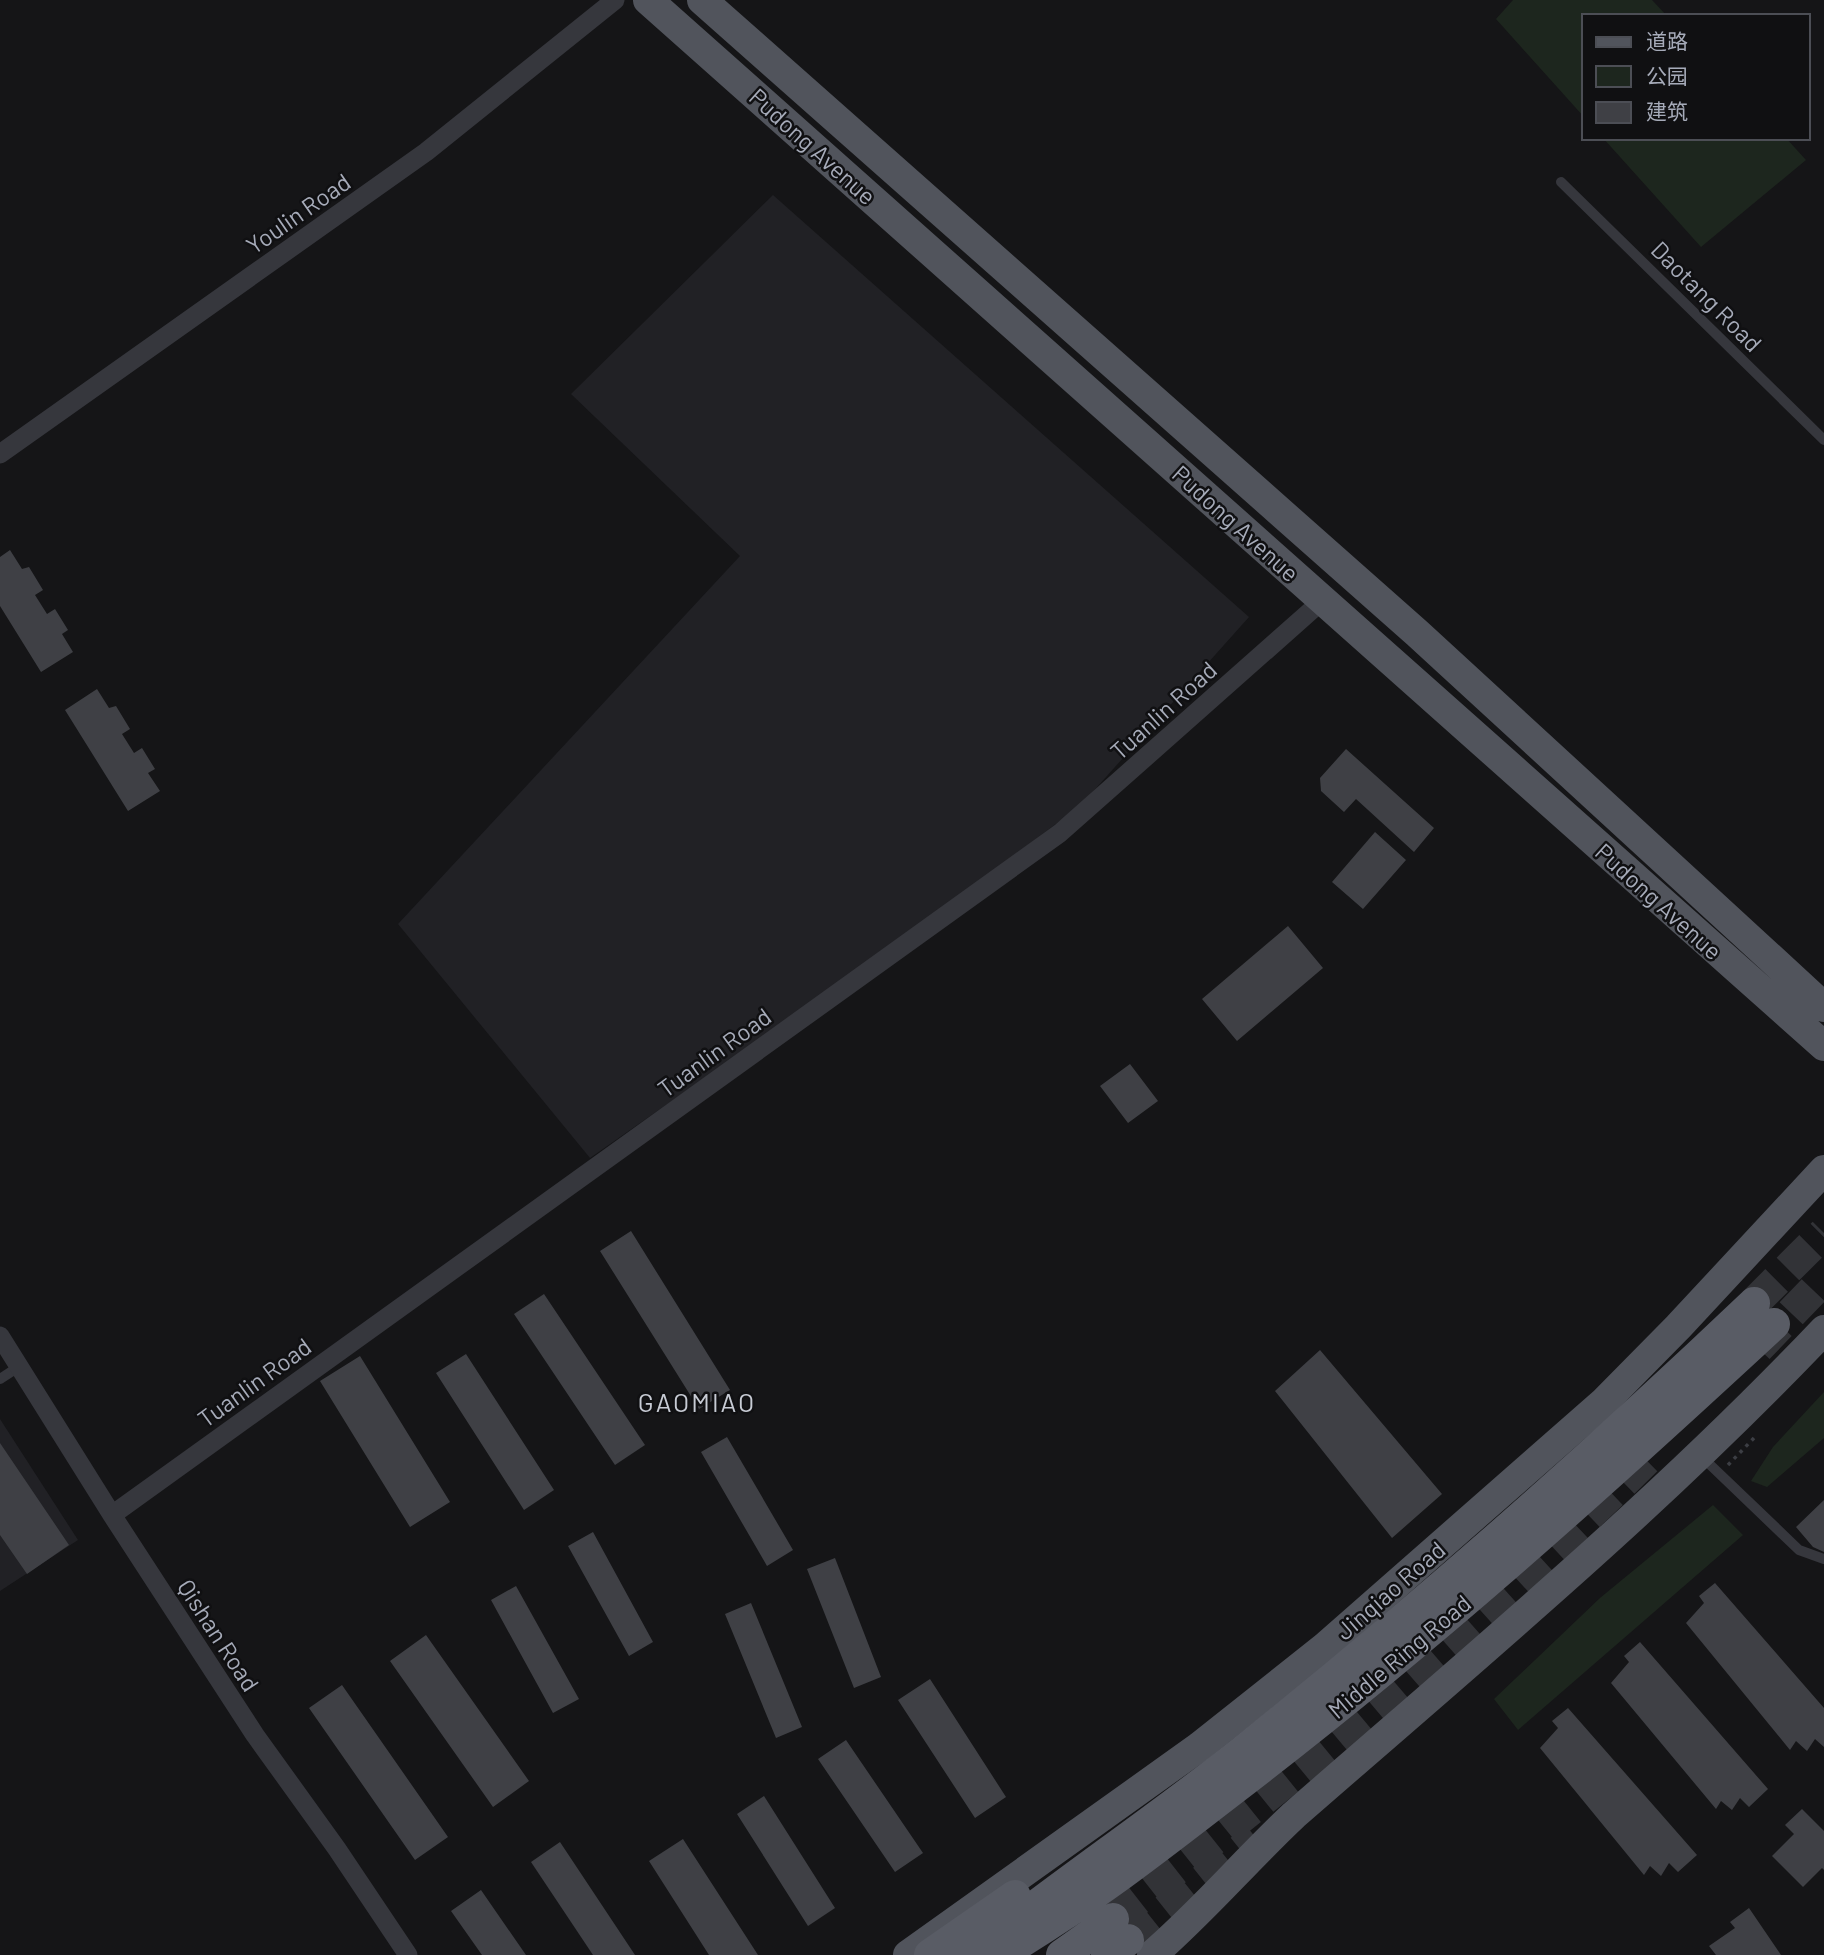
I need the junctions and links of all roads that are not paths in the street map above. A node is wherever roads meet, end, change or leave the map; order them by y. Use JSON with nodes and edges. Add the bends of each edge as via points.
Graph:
{"nodes":[{"id":1,"x":615,"y":0,"type":"edge"},
{"id":2,"x":648,"y":0,"type":"edge"},
{"id":3,"x":702,"y":0,"type":"edge"},
{"id":4,"x":1562,"y":182,"type":"dead end"},
{"id":5,"x":1824,"y":440,"type":"edge"},
{"id":6,"x":0,"y":454,"type":"edge"},
{"id":7,"x":1323,"y":600,"type":"junction"},
{"id":8,"x":1824,"y":1007,"type":"edge"},
{"id":9,"x":1824,"y":1046,"type":"edge"},
{"id":10,"x":1824,"y":1170,"type":"edge"},
{"id":11,"x":1824,"y":1330,"type":"edge"},
{"id":12,"x":0,"y":1336,"type":"edge"},
{"id":13,"x":20,"y":1366,"type":"junction"},
{"id":14,"x":0,"y":1379,"type":"edge"},
{"id":15,"x":1700,"y":1455,"type":"junction"},
{"id":16,"x":112,"y":1514,"type":"junction"},
{"id":17,"x":1824,"y":1559,"type":"edge"},
{"id":18,"x":1339,"y":1673,"type":"junction"},
{"id":19,"x":1125,"y":1942,"type":"edge"},
{"id":20,"x":408,"y":1955,"type":"edge"},
{"id":21,"x":908,"y":1955,"type":"edge"},
{"id":22,"x":930,"y":1955,"type":"edge"},
{"id":23,"x":972,"y":1955,"type":"edge"},
{"id":24,"x":999,"y":1955,"type":"edge"},
{"id":25,"x":1062,"y":1955,"type":"edge"}],
"edges":[{"from":1,"to":6,"type":"street","name":"Youlin Road","via":[[426,152]]},
{"from":2,"to":7,"type":"main road","name":"Pudong Avenue"},
{"from":3,"to":8,"type":"main road","name":"Pudong Avenue","via":[[1407,624]]},
{"from":4,"to":5,"type":"lane","name":"Daotang Road"},
{"from":7,"to":9,"type":"main road","name":"Pudong Avenue"},
{"from":7,"to":16,"type":"street","name":"Tuanlin Road","via":[[1060,833]]},
{"from":10,"to":21,"type":"main road","name":"Jinqiao Road","via":[[1604,1402],[1335,1637],[1199,1747]]},
{"from":11,"to":15,"type":"main road"},
{"from":12,"to":13,"type":"street","name":"Qishan Road"},
{"from":13,"to":14,"type":"lane"},
{"from":13,"to":16,"type":"street","name":"Qishan Road"},
{"from":15,"to":17,"type":"lane","via":[[1799,1550]]},
{"from":15,"to":19,"type":"main road","via":[[1294,1815],[1183,1927]]},
{"from":16,"to":20,"type":"street","name":"Qishan Road","via":[[255,1735]]},
{"from":18,"to":22,"type":"highway"},
{"from":18,"to":23,"type":"highway","via":[[1240,1754]]},
{"from":18,"to":24,"type":"highway","name":"Middle Ring Road","via":[[1764,1314],[1552,1527],[1355,1693],[1147,1855]]},
{"from":19,"to":25,"type":"highway"}]}
